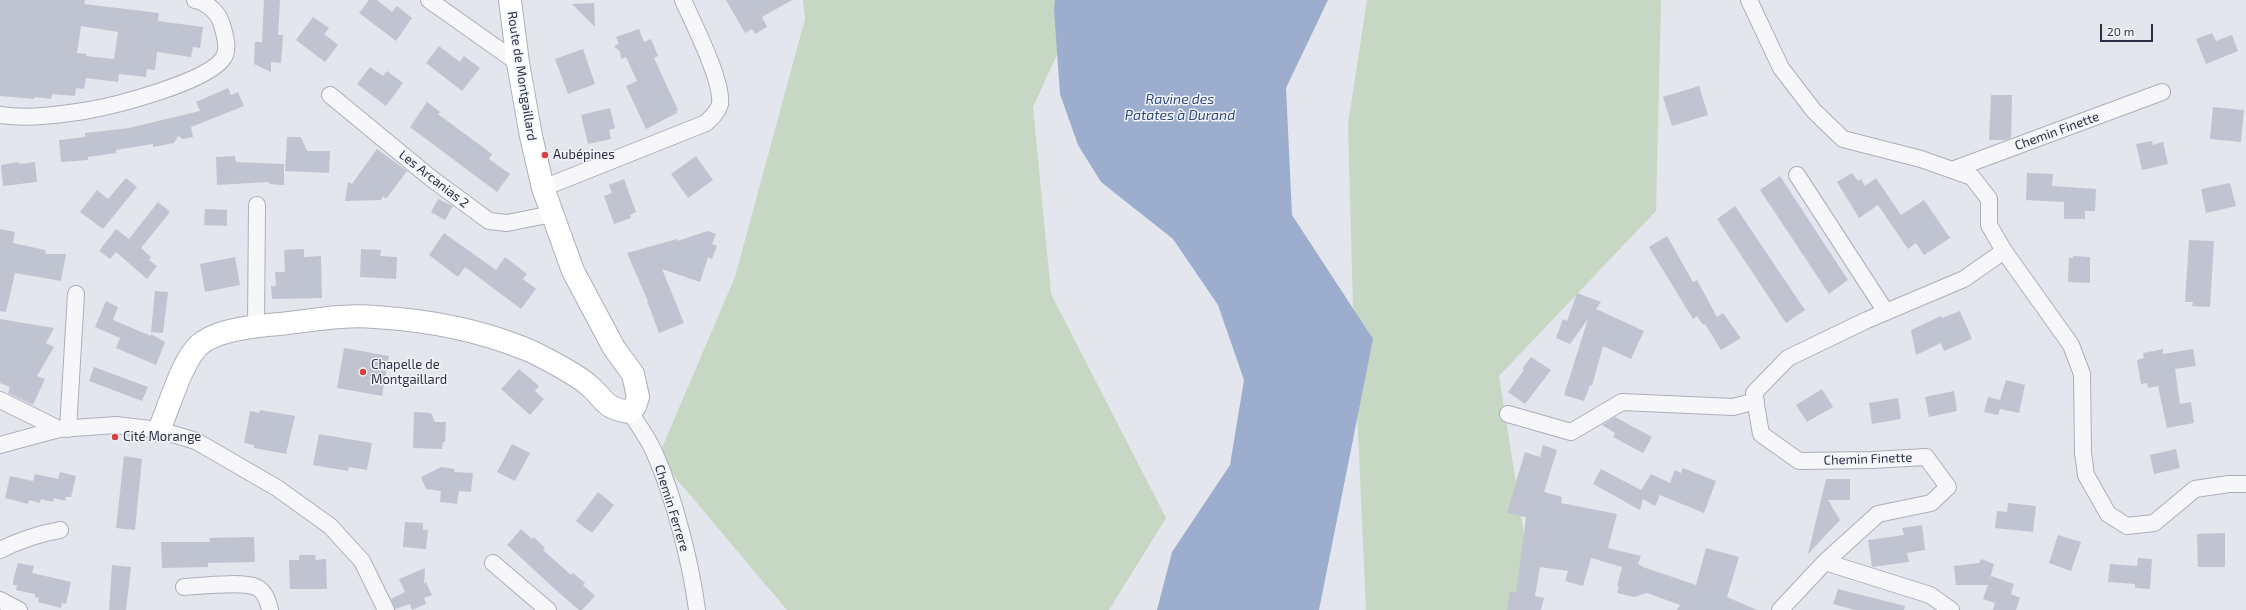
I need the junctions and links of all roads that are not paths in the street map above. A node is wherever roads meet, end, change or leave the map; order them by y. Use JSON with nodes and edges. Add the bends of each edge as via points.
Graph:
{"nodes":[{"id":1,"x":194,"y":0,"type":"edge"},
{"id":2,"x":428,"y":0,"type":"edge"},
{"id":3,"x":510,"y":0,"type":"edge"},
{"id":4,"x":683,"y":0,"type":"edge"},
{"id":5,"x":1749,"y":0,"type":"edge"},
{"id":6,"x":518,"y":63,"type":"junction"},
{"id":7,"x":2162,"y":92,"type":"dead end"},
{"id":8,"x":330,"y":95,"type":"dead end"},
{"id":9,"x":0,"y":115,"type":"edge"},
{"id":10,"x":1952,"y":170,"type":"junction"},
{"id":11,"x":1797,"y":175,"type":"dead end"},
{"id":12,"x":543,"y":188,"type":"junction"},
{"id":13,"x":258,"y":205,"type":"dead end"},
{"id":14,"x":552,"y":214,"type":"junction"},
{"id":15,"x":2004,"y":251,"type":"junction"},
{"id":16,"x":76,"y":294,"type":"dead end"},
{"id":17,"x":1886,"y":312,"type":"junction"},
{"id":18,"x":256,"y":326,"type":"junction"},
{"id":19,"x":0,"y":400,"type":"edge"},
{"id":20,"x":1756,"y":401,"type":"junction"},
{"id":21,"x":630,"y":412,"type":"junction"},
{"id":22,"x":1508,"y":414,"type":"dead end"},
{"id":23,"x":64,"y":429,"type":"junction"},
{"id":24,"x":159,"y":430,"type":"junction"},
{"id":25,"x":0,"y":445,"type":"edge"},
{"id":26,"x":2246,"y":484,"type":"edge"},
{"id":27,"x":60,"y":530,"type":"dead end"},
{"id":28,"x":0,"y":550,"type":"edge"},
{"id":29,"x":1825,"y":562,"type":"junction"},
{"id":30,"x":493,"y":564,"type":"dead end"},
{"id":31,"x":184,"y":587,"type":"dead end"},
{"id":32,"x":0,"y":600,"type":"edge"},
{"id":33,"x":19,"y":610,"type":"edge"},
{"id":34,"x":270,"y":610,"type":"edge"},
{"id":35,"x":386,"y":610,"type":"edge"},
{"id":36,"x":548,"y":610,"type":"edge"},
{"id":37,"x":697,"y":610,"type":"edge"},
{"id":38,"x":1780,"y":610,"type":"edge"},
{"id":39,"x":1951,"y":610,"type":"edge"}],
"edges":[{"from":1,"to":9,"type":"street","via":[[212,9],[220,19],[227,40],[225,56],[216,67],[190,81],[86,111],[23,117]]},
{"from":2,"to":6,"type":"street"},
{"from":3,"to":6,"type":"street","name":"Route de Montgaillard"},
{"from":4,"to":12,"type":"street","via":[[719,87],[720,106],[715,115],[706,123]]},
{"from":5,"to":10,"type":"street","via":[[1782,68],[1814,111],[1843,139],[1921,159]]},
{"from":6,"to":12,"type":"street","name":"Route de Montgaillard"},
{"from":7,"to":10,"type":"street","name":"Chemin Finette"},
{"from":8,"to":14,"type":"street","name":"Les Arcanias 2","via":[[489,221],[507,223]]},
{"from":10,"to":15,"type":"street","via":[[1972,177],[1989,199],[1989,225]]},
{"from":11,"to":17,"type":"street"},
{"from":12,"to":14,"type":"street","name":"Route de Montgaillard"},
{"from":13,"to":18,"type":"street"},
{"from":14,"to":21,"type":"street","name":"Route de Montgaillard","via":[[573,271],[614,348],[633,374],[638,397]]},
{"from":15,"to":17,"type":"street","name":"Chemin Finette","via":[[1964,279]]},
{"from":15,"to":26,"type":"street","via":[[2071,346],[2082,374],[2083,454],[2086,475],[2108,514],[2127,526],[2154,522],[2195,489]]},
{"from":16,"to":23,"type":"street"},
{"from":17,"to":20,"type":"street","name":"Chemin Finette","via":[[1788,358],[1754,392]]},
{"from":18,"to":21,"type":"street","via":[[374,316],[446,326],[524,348],[587,383],[606,405]]},
{"from":18,"to":24,"type":"street","via":[[228,332],[202,342],[182,370]]},
{"from":19,"to":23,"type":"street"},
{"from":20,"to":22,"type":"street","via":[[1733,407],[1622,402],[1571,432]]},
{"from":20,"to":29,"type":"street","name":"Chemin Finette","via":[[1761,434],[1799,461],[1926,457],[1948,487],[1931,503],[1878,514]]},
{"from":21,"to":37,"type":"street","name":"Chemin Ferrere","via":[[655,452],[670,494],[694,584]]},
{"from":23,"to":24,"type":"street","via":[[116,425]]},
{"from":23,"to":25,"type":"street"},
{"from":24,"to":35,"type":"street","via":[[196,441],[277,488],[330,526],[362,561]]},
{"from":27,"to":28,"type":"street","via":[[21,540]]},
{"from":29,"to":38,"type":"street","name":"Chemin Finette"},
{"from":29,"to":39,"type":"street","via":[[1930,595]]},
{"from":30,"to":36,"type":"street"},
{"from":31,"to":34,"type":"street","via":[[244,584],[256,587],[264,593]]},
{"from":32,"to":33,"type":"street"}]}
